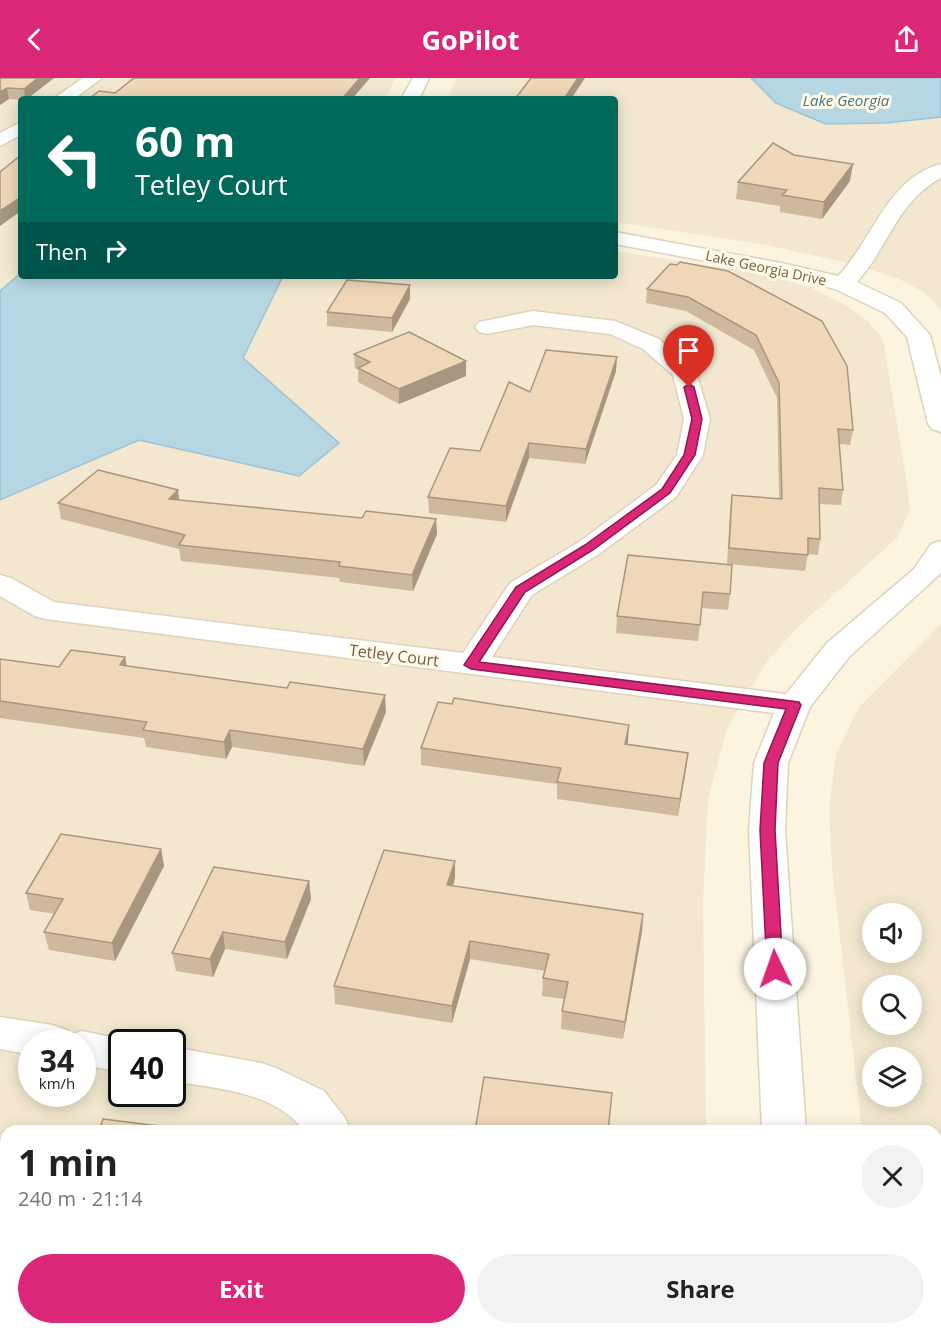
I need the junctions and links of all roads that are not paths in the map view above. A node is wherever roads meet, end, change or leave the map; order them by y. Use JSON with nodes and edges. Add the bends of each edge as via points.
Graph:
{"nodes":[{"id":1,"x":94,"y":78,"type":"edge"},
{"id":2,"x":421,"y":78,"type":"edge"},
{"id":3,"x":67,"y":96,"type":"edge"},
{"id":4,"x":412,"y":96,"type":"edge"},
{"id":5,"x":941,"y":170,"type":"edge"},
{"id":6,"x":618,"y":239,"type":"edge"},
{"id":7,"x":843,"y":284,"type":"junction"},
{"id":8,"x":487,"y":327,"type":"dead end"},
{"id":9,"x":941,"y":424,"type":"edge"},
{"id":10,"x":941,"y":550,"type":"edge"},
{"id":11,"x":0,"y":584,"type":"edge"},
{"id":12,"x":471,"y":665,"type":"junction"},
{"id":13,"x":794,"y":705,"type":"junction"},
{"id":14,"x":0,"y":1033,"type":"edge"},
{"id":15,"x":18,"y":1036,"type":"edge"},
{"id":16,"x":186,"y":1067,"type":"edge"},
{"id":17,"x":325,"y":1125,"type":"edge"},
{"id":18,"x":784,"y":1125,"type":"edge"}],
"edges":[{"from":1,"to":3,"type":"street"},
{"from":2,"to":4,"type":"street"},
{"from":5,"to":7,"type":"street","via":[[914,185],[890,213],[866,258]]},
{"from":6,"to":7,"type":"street","name":"Lake Georgia Drive"},
{"from":7,"to":9,"type":"street","name":"Lake Georgia Drive","via":[[893,308],[918,335]]},
{"from":8,"to":12,"type":"street","via":[[533,318],[615,328],[651,344],[684,372],[697,419],[690,455],[666,491],[589,548],[521,589]]},
{"from":10,"to":13,"type":"street","via":[[924,575],[838,651]]},
{"from":11,"to":12,"type":"street","name":"Tetley Court","via":[[46,610]]},
{"from":12,"to":13,"type":"street","name":"Tetley Court"},
{"from":13,"to":18,"type":"street","via":[[771,763],[767,830]]},
{"from":14,"to":15,"type":"street"},
{"from":16,"to":17,"type":"street","via":[[261,1080],[309,1104]]}]}
